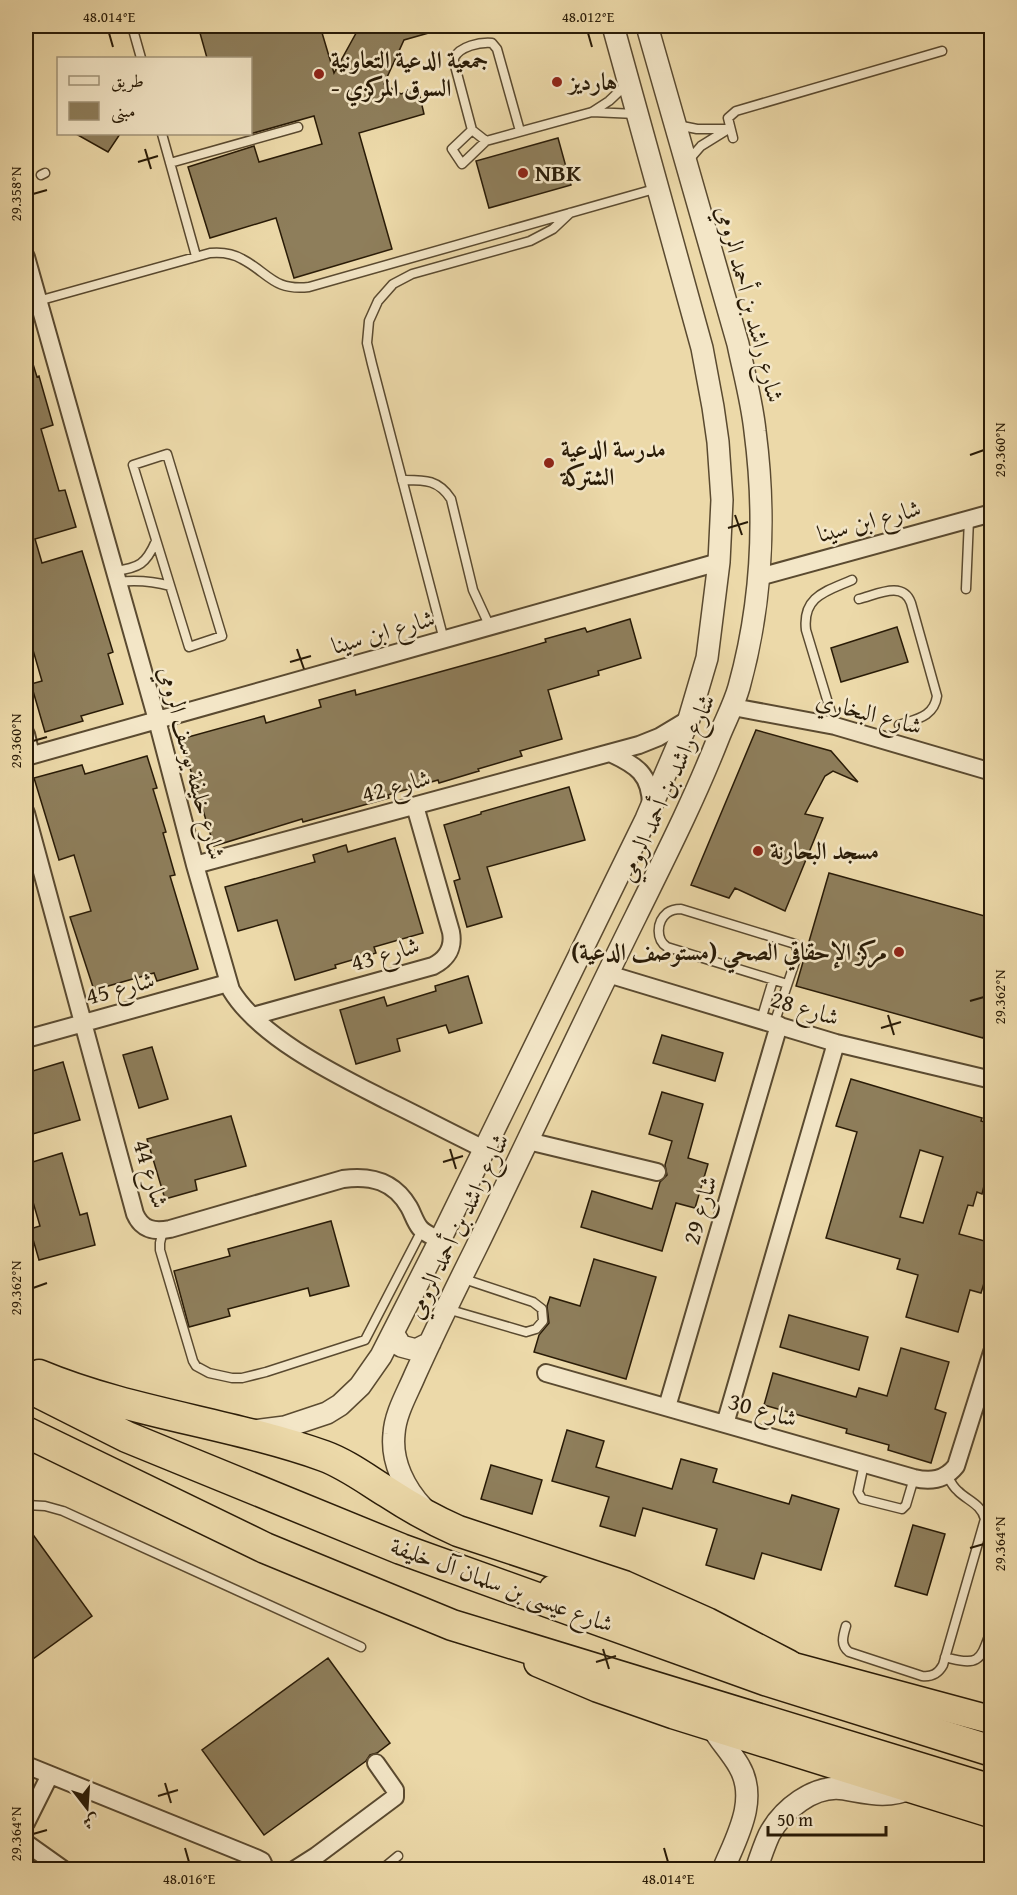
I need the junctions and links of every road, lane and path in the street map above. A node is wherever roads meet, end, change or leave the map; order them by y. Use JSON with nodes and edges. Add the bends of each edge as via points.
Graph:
{"nodes":[{"id":1,"x":132,"y":26,"type":"edge"},
{"id":2,"x":613,"y":26,"type":"edge"},
{"id":3,"x":647,"y":26,"type":"edge"},
{"id":4,"x":942,"y":51,"type":"dead end"},
{"id":5,"x":141,"y":57,"type":"edge"},
{"id":6,"x":628,"y":82,"type":"junction"},
{"id":7,"x":592,"y":112,"type":"junction"},
{"id":8,"x":637,"y":114,"type":"junction"},
{"id":9,"x":675,"y":124,"type":"junction"},
{"id":10,"x":298,"y":127,"type":"dead end"},
{"id":11,"x":730,"y":128,"type":"junction"},
{"id":12,"x":472,"y":130,"type":"junction"},
{"id":13,"x":520,"y":131,"type":"junction"},
{"id":14,"x":162,"y":135,"type":"edge"},
{"id":15,"x":733,"y":138,"type":"dead end"},
{"id":16,"x":486,"y":141,"type":"junction"},
{"id":17,"x":170,"y":163,"type":"junction"},
{"id":18,"x":685,"y":164,"type":"junction"},
{"id":19,"x":658,"y":188,"type":"junction"},
{"id":20,"x":570,"y":212,"type":"junction"},
{"id":21,"x":196,"y":256,"type":"junction"},
{"id":22,"x":26,"y":257,"type":"edge"},
{"id":23,"x":716,"y":267,"type":"junction"},
{"id":24,"x":682,"y":277,"type":"junction"},
{"id":25,"x":37,"y":301,"type":"junction"},
{"id":26,"x":728,"y":309,"type":"junction"},
{"id":27,"x":693,"y":316,"type":"junction"},
{"id":28,"x":402,"y":480,"type":"junction"},
{"id":29,"x":992,"y":513,"type":"edge"},
{"id":30,"x":969,"y":518,"type":"junction"},
{"id":31,"x":156,"y":541,"type":"junction"},
{"id":32,"x":719,"y":562,"type":"junction"},
{"id":33,"x":116,"y":577,"type":"junction"},
{"id":34,"x":759,"y":577,"type":"junction"},
{"id":35,"x":852,"y":580,"type":"dead end"},
{"id":36,"x":170,"y":586,"type":"junction"},
{"id":37,"x":966,"y":589,"type":"dead end"},
{"id":38,"x":859,"y":599,"type":"dead end"},
{"id":39,"x":490,"y":627,"type":"junction"},
{"id":40,"x":444,"y":640,"type":"junction"},
{"id":41,"x":733,"y":707,"type":"junction"},
{"id":42,"x":689,"y":719,"type":"junction"},
{"id":43,"x":157,"y":720,"type":"junction"},
{"id":44,"x":899,"y":725,"type":"dead end"},
{"id":45,"x":835,"y":726,"type":"junction"},
{"id":46,"x":26,"y":734,"type":"edge"},
{"id":47,"x":610,"y":753,"type":"junction"},
{"id":48,"x":28,"y":756,"type":"edge"},
{"id":49,"x":992,"y":772,"type":"edge"},
{"id":50,"x":415,"y":806,"type":"junction"},
{"id":51,"x":651,"y":806,"type":"junction"},
{"id":52,"x":26,"y":813,"type":"edge"},
{"id":53,"x":626,"y":860,"type":"junction"},
{"id":54,"x":195,"y":865,"type":"junction"},
{"id":55,"x":658,"y":873,"type":"junction"},
{"id":56,"x":605,"y":902,"type":"junction"},
{"id":57,"x":636,"y":916,"type":"junction"},
{"id":58,"x":608,"y":974,"type":"junction"},
{"id":59,"x":773,"y":980,"type":"junction"},
{"id":60,"x":228,"y":983,"type":"junction"},
{"id":61,"x":787,"y":984,"type":"junction"},
{"id":62,"x":253,"y":1016,"type":"junction"},
{"id":63,"x":83,"y":1023,"type":"junction"},
{"id":64,"x":771,"y":1023,"type":"junction"},
{"id":65,"x":26,"y":1039,"type":"edge"},
{"id":66,"x":836,"y":1043,"type":"junction"},
{"id":67,"x":530,"y":1056,"type":"junction"},
{"id":68,"x":562,"y":1069,"type":"junction"},
{"id":69,"x":992,"y":1080,"type":"edge"},
{"id":70,"x":513,"y":1091,"type":"junction"},
{"id":71,"x":540,"y":1115,"type":"junction"},
{"id":72,"x":528,"y":1141,"type":"junction"},
{"id":73,"x":484,"y":1149,"type":"junction"},
{"id":74,"x":657,"y":1172,"type":"dead end"},
{"id":75,"x":163,"y":1230,"type":"junction"},
{"id":76,"x":431,"y":1235,"type":"junction"},
{"id":77,"x":461,"y":1278,"type":"junction"},
{"id":78,"x":446,"y":1309,"type":"junction"},
{"id":79,"x":393,"y":1333,"type":"junction"},
{"id":80,"x":430,"y":1343,"type":"junction"},
{"id":81,"x":992,"y":1352,"type":"edge"},
{"id":82,"x":26,"y":1369,"type":"edge"},
{"id":83,"x":546,"y":1372,"type":"dead end"},
{"id":84,"x":26,"y":1386,"type":"edge"},
{"id":85,"x":667,"y":1407,"type":"junction"},
{"id":86,"x":724,"y":1424,"type":"junction"},
{"id":87,"x":26,"y":1432,"type":"edge"},
{"id":88,"x":242,"y":1432,"type":"junction"},
{"id":89,"x":26,"y":1448,"type":"edge"},
{"id":90,"x":83,"y":1460,"type":"junction"},
{"id":91,"x":864,"y":1464,"type":"junction"},
{"id":92,"x":947,"y":1475,"type":"junction"},
{"id":93,"x":914,"y":1478,"type":"junction"},
{"id":94,"x":26,"y":1505,"type":"edge"},
{"id":95,"x":433,"y":1520,"type":"junction"},
{"id":96,"x":401,"y":1549,"type":"junction"},
{"id":97,"x":452,"y":1625,"type":"junction"},
{"id":98,"x":846,"y":1626,"type":"dead end"},
{"id":99,"x":992,"y":1628,"type":"edge"},
{"id":100,"x":362,"y":1647,"type":"dead end"},
{"id":101,"x":945,"y":1657,"type":"junction"},
{"id":102,"x":788,"y":1665,"type":"junction"},
{"id":103,"x":992,"y":1720,"type":"edge"},
{"id":104,"x":712,"y":1727,"type":"junction"},
{"id":105,"x":992,"y":1751,"type":"edge"},
{"id":106,"x":376,"y":1763,"type":"dead end"},
{"id":107,"x":26,"y":1765,"type":"edge"},
{"id":108,"x":50,"y":1775,"type":"junction"},
{"id":109,"x":911,"y":1788,"type":"junction"},
{"id":110,"x":992,"y":1790,"type":"edge"},
{"id":111,"x":992,"y":1814,"type":"edge"},
{"id":112,"x":743,"y":1822,"type":"junction"},
{"id":113,"x":26,"y":1823,"type":"edge"},
{"id":114,"x":769,"y":1835,"type":"junction"},
{"id":115,"x":26,"y":1843,"type":"edge"},
{"id":116,"x":398,"y":1856,"type":"dead end"},
{"id":117,"x":64,"y":1869,"type":"edge"},
{"id":118,"x":266,"y":1869,"type":"edge"},
{"id":119,"x":294,"y":1869,"type":"edge"},
{"id":120,"x":381,"y":1869,"type":"edge"},
{"id":121,"x":723,"y":1869,"type":"edge"},
{"id":122,"x":756,"y":1869,"type":"edge"}],
"edges":[{"from":1,"to":5,"type":"lane"},
{"from":2,"to":6,"type":"street","name":"شارع راشد بن أحمد الرومي"},
{"from":3,"to":9,"type":"street","name":"شارع راشد بن أحمد الرومي"},
{"from":4,"to":11,"type":"lane","via":[[736,111],[728,118]]},
{"from":6,"to":7,"type":"lane"},
{"from":6,"to":8,"type":"street","name":"شارع راشد بن أحمد الرومي"},
{"from":7,"to":8,"type":"lane"},
{"from":7,"to":13,"type":"lane"},
{"from":8,"to":19,"type":"street","name":"شارع راشد بن أحمد الرومي"},
{"from":9,"to":11,"type":"lane","via":[[697,129]]},
{"from":9,"to":18,"type":"street","name":"شارع راشد بن أحمد الرومي"},
{"from":10,"to":17,"type":"lane"},
{"from":11,"to":15,"type":"lane"},
{"from":11,"to":18,"type":"lane","via":[[701,146]]},
{"from":12,"to":13,"type":"lane","via":[[454,58],[460,49],[492,43]]},
{"from":12,"to":16,"type":"lane"},
{"from":12,"to":16,"type":"lane","via":[[452,149],[462,164]]},
{"from":13,"to":16,"type":"lane"},
{"from":14,"to":17,"type":"lane"},
{"from":17,"to":21,"type":"lane"},
{"from":18,"to":23,"type":"street","name":"شارع راشد بن أحمد الرومي"},
{"from":19,"to":20,"type":"lane"},
{"from":19,"to":24,"type":"street","name":"شارع راشد بن أحمد الرومي"},
{"from":20,"to":21,"type":"lane","via":[[298,288],[268,278],[236,256],[218,252]]},
{"from":20,"to":28,"type":"lane","via":[[553,229],[530,241],[412,274],[393,284],[378,300],[369,321],[367,343]]},
{"from":21,"to":25,"type":"lane"},
{"from":22,"to":25,"type":"street","name":"شارع خليفة يوسف الرومي"},
{"from":23,"to":24,"type":"street","via":[[705,276]]},
{"from":23,"to":26,"type":"street","name":"شارع راشد بن أحمد الرومي"},
{"from":24,"to":27,"type":"street","name":"شارع راشد بن أحمد الرومي"},
{"from":25,"to":33,"type":"street","name":"شارع خليفة يوسف الرومي"},
{"from":26,"to":27,"type":"street","via":[[715,304],[702,306]]},
{"from":26,"to":34,"type":"street","name":"شارع راشد بن أحمد الرومي","via":[[755,430],[760,502]]},
{"from":27,"to":32,"type":"street","name":"شارع راشد بن أحمد الرومي","via":[[708,375],[718,442],[722,500]]},
{"from":28,"to":39,"type":"lane","via":[[439,485],[451,499],[473,590]]},
{"from":28,"to":40,"type":"lane"},
{"from":29,"to":30,"type":"street","name":"شارع ابن سينا"},
{"from":30,"to":34,"type":"street","name":"شارع ابن سينا"},
{"from":30,"to":37,"type":"lane"},
{"from":31,"to":33,"type":"lane","via":[[148,558]]},
{"from":31,"to":36,"type":"lane"},
{"from":31,"to":36,"type":"lane","via":[[134,465],[167,454],[222,636],[189,646]]},
{"from":32,"to":39,"type":"street","name":"شارع ابن سينا"},
{"from":32,"to":42,"type":"street","name":"شارع راشد بن أحمد الرومي","via":[[707,658]]},
{"from":33,"to":36,"type":"lane"},
{"from":33,"to":43,"type":"street","name":"شارع خليفة يوسف الرومي"},
{"from":34,"to":41,"type":"street","name":"شارع راشد بن أحمد الرومي","via":[[750,639]]},
{"from":35,"to":45,"type":"lane","via":[[819,594],[806,615],[806,630]]},
{"from":38,"to":44,"type":"lane","via":[[893,590],[903,592],[911,603],[938,696],[929,714]]},
{"from":39,"to":40,"type":"street","name":"شارع ابن سينا"},
{"from":40,"to":43,"type":"street","name":"شارع ابن سينا"},
{"from":41,"to":45,"type":"street","name":"شارع البخاري"},
{"from":41,"to":55,"type":"street","name":"شارع راشد بن أحمد الرومي"},
{"from":42,"to":47,"type":"street","name":"شارع 42","via":[[649,742]]},
{"from":42,"to":51,"type":"street","name":"شارع راشد بن أحمد الرومي"},
{"from":43,"to":48,"type":"street","name":"شارع ابن سينا"},
{"from":43,"to":54,"type":"street","name":"شارع خليفة يوسف الرومي"},
{"from":45,"to":49,"type":"street","name":"شارع البخاري"},
{"from":46,"to":48,"type":"street"},
{"from":47,"to":50,"type":"street","name":"شارع 42"},
{"from":47,"to":51,"type":"street","via":[[632,763],[643,774]]},
{"from":50,"to":54,"type":"street","name":"شارع 42"},
{"from":50,"to":62,"type":"street","name":"شارع 43","via":[[451,932],[448,955],[432,966]]},
{"from":51,"to":53,"type":"street","name":"شارع راشد بن أحمد الرومي"},
{"from":52,"to":63,"type":"street","name":"شارع 44"},
{"from":53,"to":55,"type":"street","via":[[633,870],[645,875]]},
{"from":53,"to":56,"type":"street","name":"شارع راشد بن أحمد الرومي"},
{"from":54,"to":60,"type":"street","name":"شارع خليفة يوسف الرومي"},
{"from":55,"to":57,"type":"street","name":"شارع راشد بن أحمد الرومي"},
{"from":56,"to":57,"type":"street","via":[[618,898],[630,904]]},
{"from":56,"to":67,"type":"street","name":"شارع راشد بن أحمد الرومي"},
{"from":57,"to":58,"type":"street","name":"شارع راشد بن أحمد الرومي"},
{"from":58,"to":64,"type":"street","name":"شارع 28"},
{"from":58,"to":68,"type":"street","name":"شارع راشد بن أحمد الرومي"},
{"from":59,"to":61,"type":"lane"},
{"from":59,"to":61,"type":"lane","via":[[667,947],[659,938],[662,918],[681,909],[795,944],[798,953]]},
{"from":59,"to":64,"type":"lane"},
{"from":60,"to":62,"type":"street","name":"شارع خليفة يوسف الرومي","via":[[236,999]]},
{"from":60,"to":63,"type":"street","name":"شارع 45"},
{"from":61,"to":64,"type":"lane"},
{"from":62,"to":73,"type":"street","name":"شارع خليفة يوسف الرومي","via":[[311,1060]]},
{"from":63,"to":65,"type":"street","name":"شارع 45"},
{"from":63,"to":75,"type":"street","name":"شارع 44","via":[[135,1214],[147,1229]]},
{"from":64,"to":66,"type":"street","name":"شارع 28"},
{"from":64,"to":85,"type":"street","name":"شارع 29"},
{"from":66,"to":69,"type":"street","name":"شارع 28"},
{"from":66,"to":86,"type":"street"},
{"from":67,"to":68,"type":"street","via":[[537,1067],[549,1072]]},
{"from":67,"to":70,"type":"street","name":"شارع راشد بن أحمد الرومي"},
{"from":68,"to":71,"type":"street","name":"شارع راشد بن أحمد الرومي"},
{"from":70,"to":71,"type":"street","via":[[526,1093],[536,1102]]},
{"from":70,"to":73,"type":"street","name":"شارع راشد بن أحمد الرومي"},
{"from":71,"to":72,"type":"street","name":"شارع راشد بن أحمد الرومي"},
{"from":72,"to":74,"type":"street"},
{"from":72,"to":77,"type":"street","name":"شارع راشد بن أحمد الرومي"},
{"from":73,"to":76,"type":"street","name":"شارع راشد بن أحمد الرومي"},
{"from":75,"to":76,"type":"street","name":"شارع 44","via":[[343,1179],[365,1177],[382,1181],[398,1192]]},
{"from":75,"to":76,"type":"lane","via":[[160,1250],[196,1366],[232,1378],[254,1376],[365,1340]]},
{"from":76,"to":79,"type":"street","name":"شارع راشد بن أحمد الرومي"},
{"from":77,"to":78,"type":"street","name":"شارع راشد بن أحمد الرومي"},
{"from":77,"to":78,"type":"lane","via":[[533,1302],[542,1309],[543,1321],[526,1332]]},
{"from":78,"to":80,"type":"street","name":"شارع راشد بن أحمد الرومي"},
{"from":79,"to":80,"type":"street","via":[[401,1346],[416,1350]]},
{"from":79,"to":88,"type":"street","name":"شارع راشد بن أحمد الرومي","via":[[369,1374],[340,1405],[298,1423]]},
{"from":80,"to":95,"type":"street","name":"شارع راشد بن أحمد الرومي","via":[[400,1409],[393,1436],[404,1482]]},
{"from":81,"to":92,"type":"street","via":[[959,1458]]},
{"from":82,"to":88,"type":"highway","via":[[97,1395]]},
{"from":83,"to":85,"type":"street","name":"شارع 30"},
{"from":84,"to":96,"type":"highway","name":"شارع عيسى بن سلمان آل خليفة","via":[[127,1437]]},
{"from":85,"to":86,"type":"street","name":"شارع 30"},
{"from":86,"to":91,"type":"street","name":"شارع 30"},
{"from":87,"to":90,"type":"highway","name":"شارع عيسى بن سلمان آل خليفة"},
{"from":88,"to":95,"type":"highway","via":[[326,1456]]},
{"from":89,"to":90,"type":"highway"},
{"from":90,"to":97,"type":"highway","name":"شارع عيسى بن سلمان آل خليفة","via":[[265,1548]]},
{"from":91,"to":93,"type":"street","name":"شارع 30"},
{"from":91,"to":93,"type":"lane","via":[[858,1492],[862,1499],[902,1509]]},
{"from":92,"to":93,"type":"street","name":"شارع 30","via":[[930,1480]]},
{"from":92,"to":101,"type":"lane","via":[[959,1492],[981,1509],[985,1519]]},
{"from":94,"to":100,"type":"lane","via":[[63,1511]]},
{"from":95,"to":102,"type":"highway","via":[[624,1586]]},
{"from":96,"to":102,"type":"highway","via":[[546,1587]]},
{"from":96,"to":105,"type":"highway","name":"شارع عيسى بن سلمان آل خليفة","via":[[765,1680]]},
{"from":97,"to":104,"type":"highway","via":[[579,1680]]},
{"from":97,"to":110,"type":"highway","name":"شارع عيسى بن سلمان آل خليفة"},
{"from":98,"to":101,"type":"lane","via":[[843,1642],[849,1652],[922,1676],[937,1673]]},
{"from":99,"to":101,"type":"lane","via":[[983,1653],[975,1661]]},
{"from":102,"to":103,"type":"highway"},
{"from":104,"to":109,"type":"highway"},
{"from":104,"to":112,"type":"street","via":[[745,1779]]},
{"from":106,"to":119,"type":"street","via":[[395,1790],[395,1797]]},
{"from":107,"to":108,"type":"street"},
{"from":108,"to":113,"type":"street"},
{"from":108,"to":118,"type":"street","via":[[256,1857]]},
{"from":109,"to":111,"type":"highway"},
{"from":109,"to":114,"type":"street","via":[[882,1795],[841,1789],[811,1794],[792,1808]]},
{"from":112,"to":114,"type":"street","via":[[752,1815],[765,1815]]},
{"from":112,"to":121,"type":"street"},
{"from":114,"to":122,"type":"street"},
{"from":115,"to":117,"type":"street"},
{"from":116,"to":120,"type":"lane"}]}
